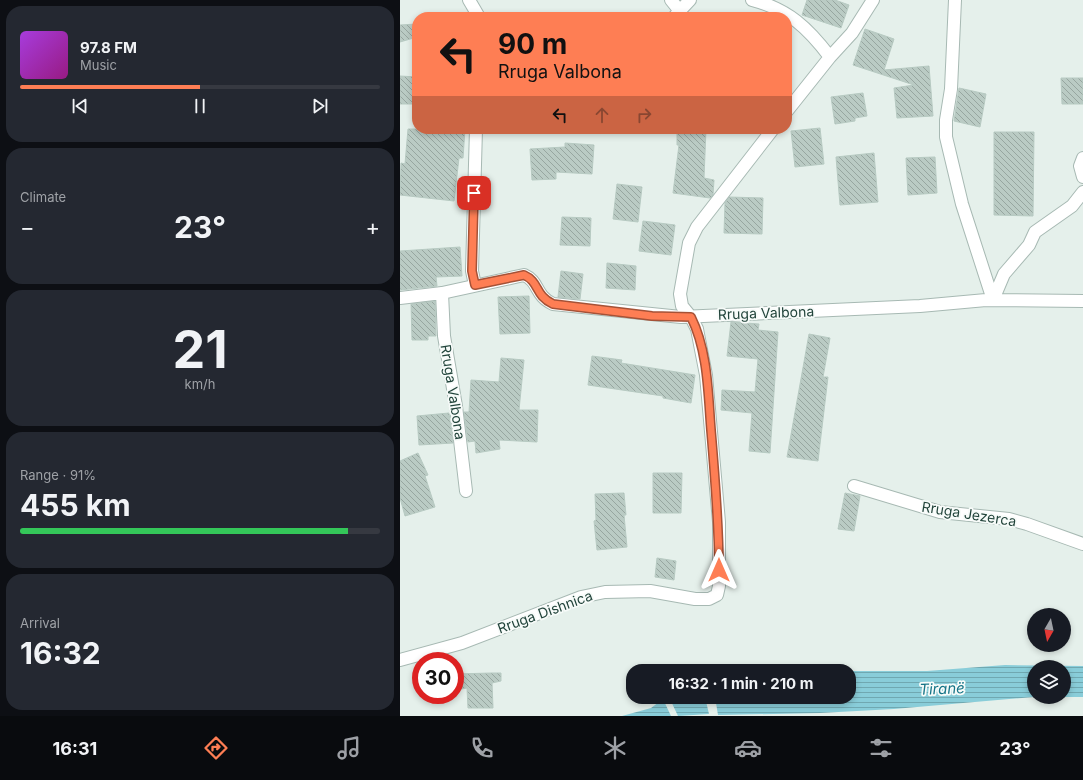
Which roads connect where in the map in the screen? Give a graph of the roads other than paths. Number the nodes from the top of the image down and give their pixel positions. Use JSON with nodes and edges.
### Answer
{"nodes":[{"id":1,"x":469,"y":0,"type":"edge"},
{"id":2,"x":671,"y":0,"type":"edge"},
{"id":3,"x":690,"y":0,"type":"edge"},
{"id":4,"x":752,"y":0,"type":"edge"},
{"id":5,"x":873,"y":0,"type":"edge"},
{"id":6,"x":954,"y":0,"type":"edge"},
{"id":7,"x":476,"y":12,"type":"edge"},
{"id":8,"x":676,"y":12,"type":"edge"},
{"id":9,"x":677,"y":12,"type":"edge"},
{"id":10,"x":780,"y":12,"type":"edge"},
{"id":11,"x":792,"y":18,"type":"edge"},
{"id":12,"x":830,"y":57,"type":"junction"},
{"id":13,"x":792,"y":106,"type":"edge"},
{"id":14,"x":476,"y":134,"type":"edge"},
{"id":15,"x":769,"y":134,"type":"edge"},
{"id":16,"x":1083,"y":158,"type":"edge"},
{"id":17,"x":1083,"y":177,"type":"edge"},
{"id":18,"x":1083,"y":192,"type":"edge"},
{"id":19,"x":475,"y":285,"type":"junction"},
{"id":20,"x":442,"y":293,"type":"junction"},
{"id":21,"x":400,"y":298,"type":"edge"},
{"id":22,"x":993,"y":300,"type":"junction"},
{"id":23,"x":1083,"y":301,"type":"edge"},
{"id":24,"x":691,"y":317,"type":"junction"},
{"id":25,"x":854,"y":486,"type":"dead end"},
{"id":26,"x":466,"y":491,"type":"dead end"},
{"id":27,"x":1083,"y":544,"type":"edge"},
{"id":28,"x":400,"y":660,"type":"edge"}],
"edges":[{"from":1,"to":7,"type":"street"},
{"from":2,"to":8,"type":"street"},
{"from":3,"to":9,"type":"street"},
{"from":4,"to":10,"type":"street"},
{"from":5,"to":12,"type":"street"},
{"from":6,"to":22,"type":"street"},
{"from":11,"to":12,"type":"street"},
{"from":12,"to":13,"type":"street"},
{"from":14,"to":19,"type":"street"},
{"from":15,"to":24,"type":"street"},
{"from":16,"to":17,"type":"street"},
{"from":18,"to":22,"type":"street"},
{"from":19,"to":20,"type":"street","name":"Rruga Valbona"},
{"from":19,"to":24,"type":"street","name":"Rruga Valbona"},
{"from":20,"to":21,"type":"street","name":"Rruga Valbona"},
{"from":20,"to":26,"type":"street","name":"Rruga Valbona"},
{"from":22,"to":23,"type":"street","name":"Rruga Valbona"},
{"from":22,"to":24,"type":"street","name":"Rruga Valbona"},
{"from":24,"to":28,"type":"street","name":"Rruga Dishnica"},
{"from":25,"to":27,"type":"street","name":"Rruga Jezerca"}]}
